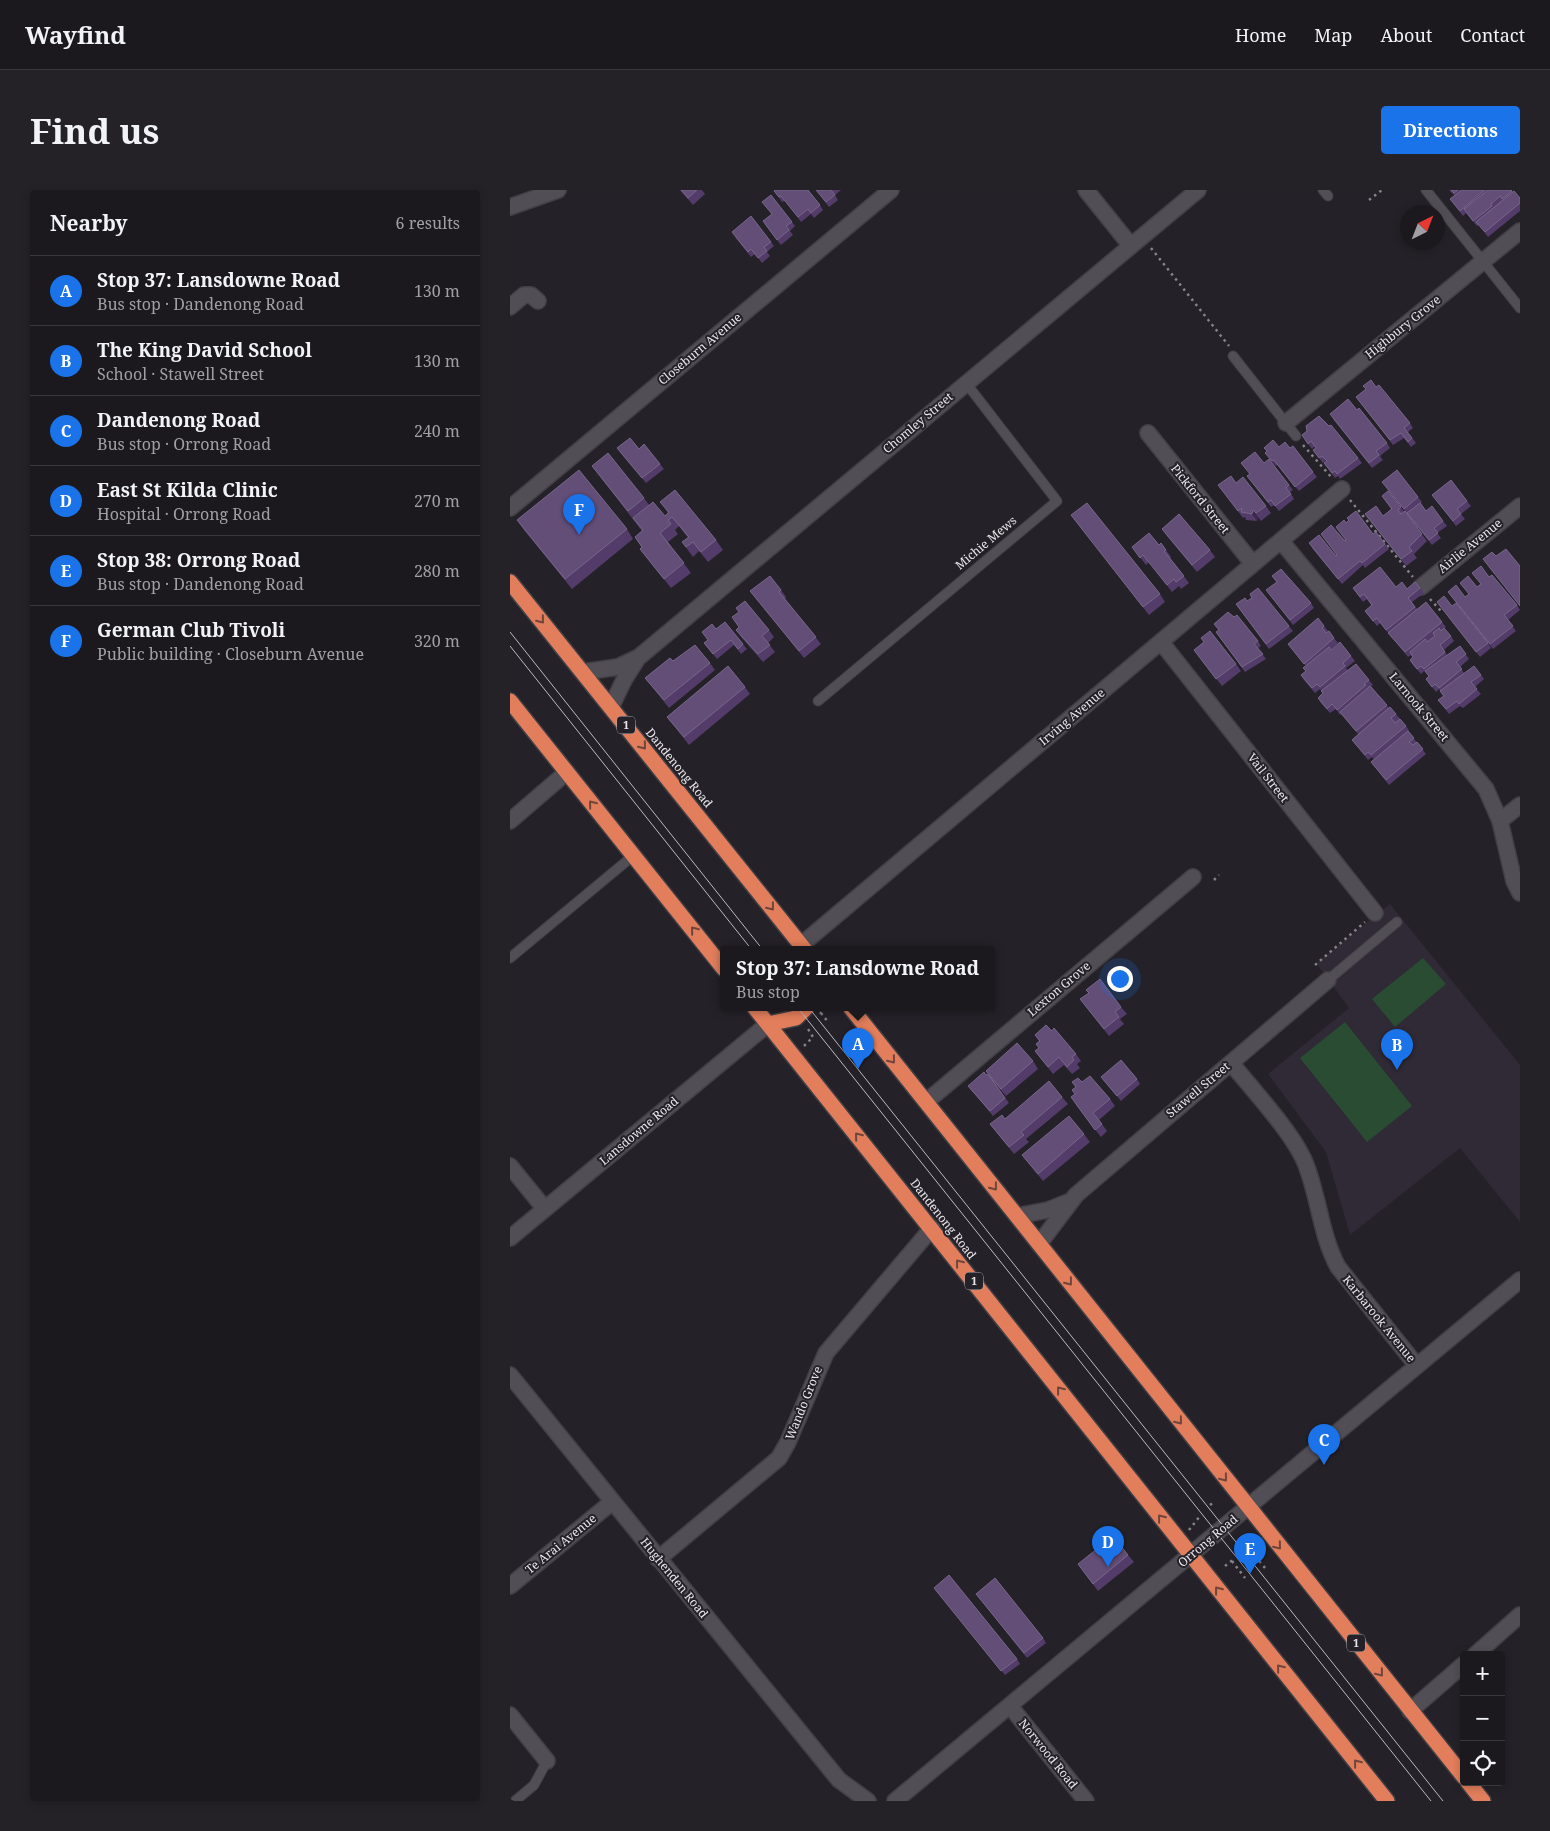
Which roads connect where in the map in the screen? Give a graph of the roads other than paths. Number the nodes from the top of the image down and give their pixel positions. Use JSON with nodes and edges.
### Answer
{"nodes":[{"id":1,"x":558,"y":190,"type":"edge"},
{"id":2,"x":891,"y":190,"type":"edge"},
{"id":3,"x":1086,"y":190,"type":"edge"},
{"id":4,"x":1198,"y":190,"type":"edge"},
{"id":5,"x":1426,"y":190,"type":"edge"},
{"id":6,"x":510,"y":207,"type":"edge"},
{"id":7,"x":1520,"y":231,"type":"edge"},
{"id":8,"x":1131,"y":246,"type":"junction"},
{"id":9,"x":1483,"y":262,"type":"junction"},
{"id":10,"x":538,"y":301,"type":"dead end"},
{"id":11,"x":510,"y":307,"type":"edge"},
{"id":12,"x":1520,"y":308,"type":"edge"},
{"id":13,"x":1233,"y":356,"type":"road end"},
{"id":14,"x":966,"y":383,"type":"junction"},
{"id":15,"x":1286,"y":423,"type":"junction"},
{"id":16,"x":1148,"y":433,"type":"dead end"},
{"id":17,"x":1296,"y":436,"type":"road end"},
{"id":18,"x":1342,"y":489,"type":"road end"},
{"id":19,"x":1520,"y":506,"type":"edge"},
{"id":20,"x":510,"y":508,"type":"edge"},
{"id":21,"x":1281,"y":541,"type":"junction"},
{"id":22,"x":1253,"y":564,"type":"junction"},
{"id":23,"x":510,"y":582,"type":"edge"},
{"id":24,"x":1421,"y":587,"type":"edge"},
{"id":25,"x":1161,"y":642,"type":"junction"},
{"id":26,"x":639,"y":656,"type":"junction"},
{"id":27,"x":583,"y":672,"type":"junction"},
{"id":28,"x":510,"y":701,"type":"edge"},
{"id":29,"x":818,"y":701,"type":"dead end"},
{"id":30,"x":612,"y":707,"type":"junction"},
{"id":31,"x":567,"y":772,"type":"junction"},
{"id":32,"x":1520,"y":805,"type":"edge"},
{"id":33,"x":510,"y":820,"type":"edge"},
{"id":34,"x":1500,"y":821,"type":"junction"},
{"id":35,"x":634,"y":855,"type":"junction"},
{"id":36,"x":1193,"y":877,"type":"dead end"},
{"id":37,"x":1520,"y":893,"type":"edge"},
{"id":38,"x":1375,"y":913,"type":"road end"},
{"id":39,"x":1397,"y":922,"type":"dead end"},
{"id":40,"x":801,"y":946,"type":"edge"},
{"id":41,"x":805,"y":946,"type":"edge"},
{"id":42,"x":510,"y":958,"type":"edge"},
{"id":43,"x":720,"y":964,"type":"edge"},
{"id":44,"x":1328,"y":980,"type":"joint"},
{"id":45,"x":758,"y":1011,"type":"edge"},
{"id":46,"x":853,"y":1011,"type":"edge"},
{"id":47,"x":815,"y":1012,"type":"edge"},
{"id":48,"x":768,"y":1024,"type":"junction"},
{"id":49,"x":1231,"y":1063,"type":"junction"},
{"id":50,"x":926,"y":1102,"type":"junction"},
{"id":51,"x":510,"y":1166,"type":"edge"},
{"id":52,"x":1069,"y":1202,"type":"junction"},
{"id":53,"x":545,"y":1209,"type":"junction"},
{"id":54,"x":1017,"y":1216,"type":"junction"},
{"id":55,"x":932,"y":1228,"type":"junction"},
{"id":56,"x":510,"y":1238,"type":"edge"},
{"id":57,"x":1039,"y":1244,"type":"junction"},
{"id":58,"x":1520,"y":1280,"type":"edge"},
{"id":59,"x":1417,"y":1366,"type":"junction"},
{"id":60,"x":510,"y":1375,"type":"edge"},
{"id":61,"x":612,"y":1502,"type":"junction"},
{"id":62,"x":1248,"y":1508,"type":"junction"},
{"id":63,"x":1191,"y":1556,"type":"junction"},
{"id":64,"x":658,"y":1559,"type":"junction"},
{"id":65,"x":510,"y":1586,"type":"edge"},
{"id":66,"x":1520,"y":1615,"type":"edge"},
{"id":67,"x":1480,"y":1651,"type":"edge"},
{"id":68,"x":1460,"y":1667,"type":"edge"},
{"id":69,"x":1010,"y":1706,"type":"junction"},
{"id":70,"x":1410,"y":1710,"type":"junction"},
{"id":71,"x":510,"y":1715,"type":"edge"},
{"id":72,"x":547,"y":1761,"type":"joint"},
{"id":73,"x":1460,"y":1773,"type":"edge"},
{"id":74,"x":839,"y":1780,"type":"junction"},
{"id":75,"x":1471,"y":1786,"type":"edge"},
{"id":76,"x":898,"y":1800,"type":"edge"},
{"id":77,"x":515,"y":1801,"type":"edge"},
{"id":78,"x":849,"y":1801,"type":"edge"},
{"id":79,"x":868,"y":1801,"type":"edge"},
{"id":80,"x":1086,"y":1801,"type":"edge"},
{"id":81,"x":1387,"y":1801,"type":"edge"},
{"id":82,"x":1483,"y":1801,"type":"edge"}],
"edges":[{"from":1,"to":6,"type":"street"},
{"from":2,"to":20,"type":"street","name":"Closeburn Avenue"},
{"from":3,"to":8,"type":"street"},
{"from":4,"to":8,"type":"street","name":"Chomley Street"},
{"from":5,"to":9,"type":"lane"},
{"from":7,"to":9,"type":"street","name":"Highbury Grove"},
{"from":8,"to":14,"type":"street","name":"Chomley Street"},
{"from":9,"to":12,"type":"lane"},
{"from":9,"to":15,"type":"street","name":"Highbury Grove"},
{"from":10,"to":11,"type":"street"},
{"from":13,"to":15,"type":"lane"},
{"from":14,"to":26,"type":"street","name":"Chomley Street"},
{"from":14,"to":29,"type":"lane","name":"Michie Mews"},
{"from":15,"to":17,"type":"lane"},
{"from":16,"to":22,"type":"street","name":"Pickford Street"},
{"from":18,"to":21,"type":"street","name":"Irving Avenue"},
{"from":19,"to":24,"type":"street","name":"Airlie Avenue"},
{"from":21,"to":22,"type":"street","name":"Irving Avenue"},
{"from":21,"to":34,"type":"street","name":"Larnook Street"},
{"from":22,"to":25,"type":"street","name":"Irving Avenue"},
{"from":23,"to":27,"type":"highway","name":"Dandenong Road","number":"1","one_way":true},
{"from":25,"to":38,"type":"street","name":"Vail Street"},
{"from":25,"to":41,"type":"street","name":"Irving Avenue"},
{"from":26,"to":27,"type":"street","name":"Chomley Street"},
{"from":26,"to":30,"type":"street","name":"Chomley Street"},
{"from":27,"to":30,"type":"highway","name":"Dandenong Road","number":"1"},
{"from":28,"to":31,"type":"highway"},
{"from":30,"to":40,"type":"highway","name":"Dandenong Road","number":"1","one_way":true},
{"from":31,"to":33,"type":"street"},
{"from":35,"to":31,"type":"highway","one_way":true},
{"from":32,"to":34,"type":"street"},
{"from":34,"to":37,"type":"street","name":"Larnook Street"},
{"from":35,"to":42,"type":"lane"},
{"from":43,"to":35,"type":"highway","one_way":true},
{"from":36,"to":50,"type":"street","name":"Lexton Grove"},
{"from":39,"to":44,"type":"lane"},
{"from":44,"to":49,"type":"street","name":"Stawell Street"},
{"from":45,"to":48,"type":"highway","name":"Dandenong Road","number":"1"},
{"from":46,"to":50,"type":"highway","number":"1","one_way":true},
{"from":47,"to":48,"type":"highway"},
{"from":48,"to":53,"type":"street","name":"Lansdowne Road"},
{"from":55,"to":48,"type":"highway","name":"Dandenong Road","number":"1","one_way":true},
{"from":49,"to":52,"type":"street","name":"Stawell Street"},
{"from":49,"to":59,"type":"street","name":"Karbarook Avenue"},
{"from":50,"to":54,"type":"highway","number":"1","one_way":true},
{"from":51,"to":53,"type":"street"},
{"from":52,"to":54,"type":"street","name":"Stawell Street"},
{"from":52,"to":57,"type":"street","name":"Stawell Street"},
{"from":53,"to":56,"type":"street","name":"Lansdowne Road"},
{"from":54,"to":57,"type":"highway","number":"1"},
{"from":63,"to":55,"type":"highway","name":"Dandenong Road","number":"1","one_way":true},
{"from":55,"to":64,"type":"street","name":"Wando Grove"},
{"from":57,"to":62,"type":"highway","number":"1","one_way":true},
{"from":58,"to":59,"type":"street","name":"Orrong Road"},
{"from":59,"to":62,"type":"street","name":"Orrong Road"},
{"from":60,"to":61,"type":"street","name":"Hughenden Road"},
{"from":61,"to":64,"type":"street","name":"Hughenden Road"},
{"from":61,"to":65,"type":"street","name":"Te Arai Avenue"},
{"from":62,"to":63,"type":"street","name":"Orrong Road"},
{"from":62,"to":70,"type":"highway","number":"1","one_way":true},
{"from":63,"to":69,"type":"street","name":"Orrong Road"},
{"from":81,"to":63,"type":"highway","name":"Dandenong Road","number":"1","one_way":true},
{"from":64,"to":74,"type":"street","name":"Hughenden Road"},
{"from":66,"to":67,"type":"street"},
{"from":68,"to":70,"type":"street"},
{"from":69,"to":76,"type":"street","name":"Orrong Road"},
{"from":69,"to":80,"type":"street","name":"Norwood Road"},
{"from":70,"to":73,"type":"highway","number":"1"},
{"from":71,"to":72,"type":"street"},
{"from":72,"to":77,"type":"lane"},
{"from":74,"to":78,"type":"street","name":"Hughenden Road"},
{"from":74,"to":79,"type":"street","name":"Hughenden Road"},
{"from":75,"to":82,"type":"highway"}]}
